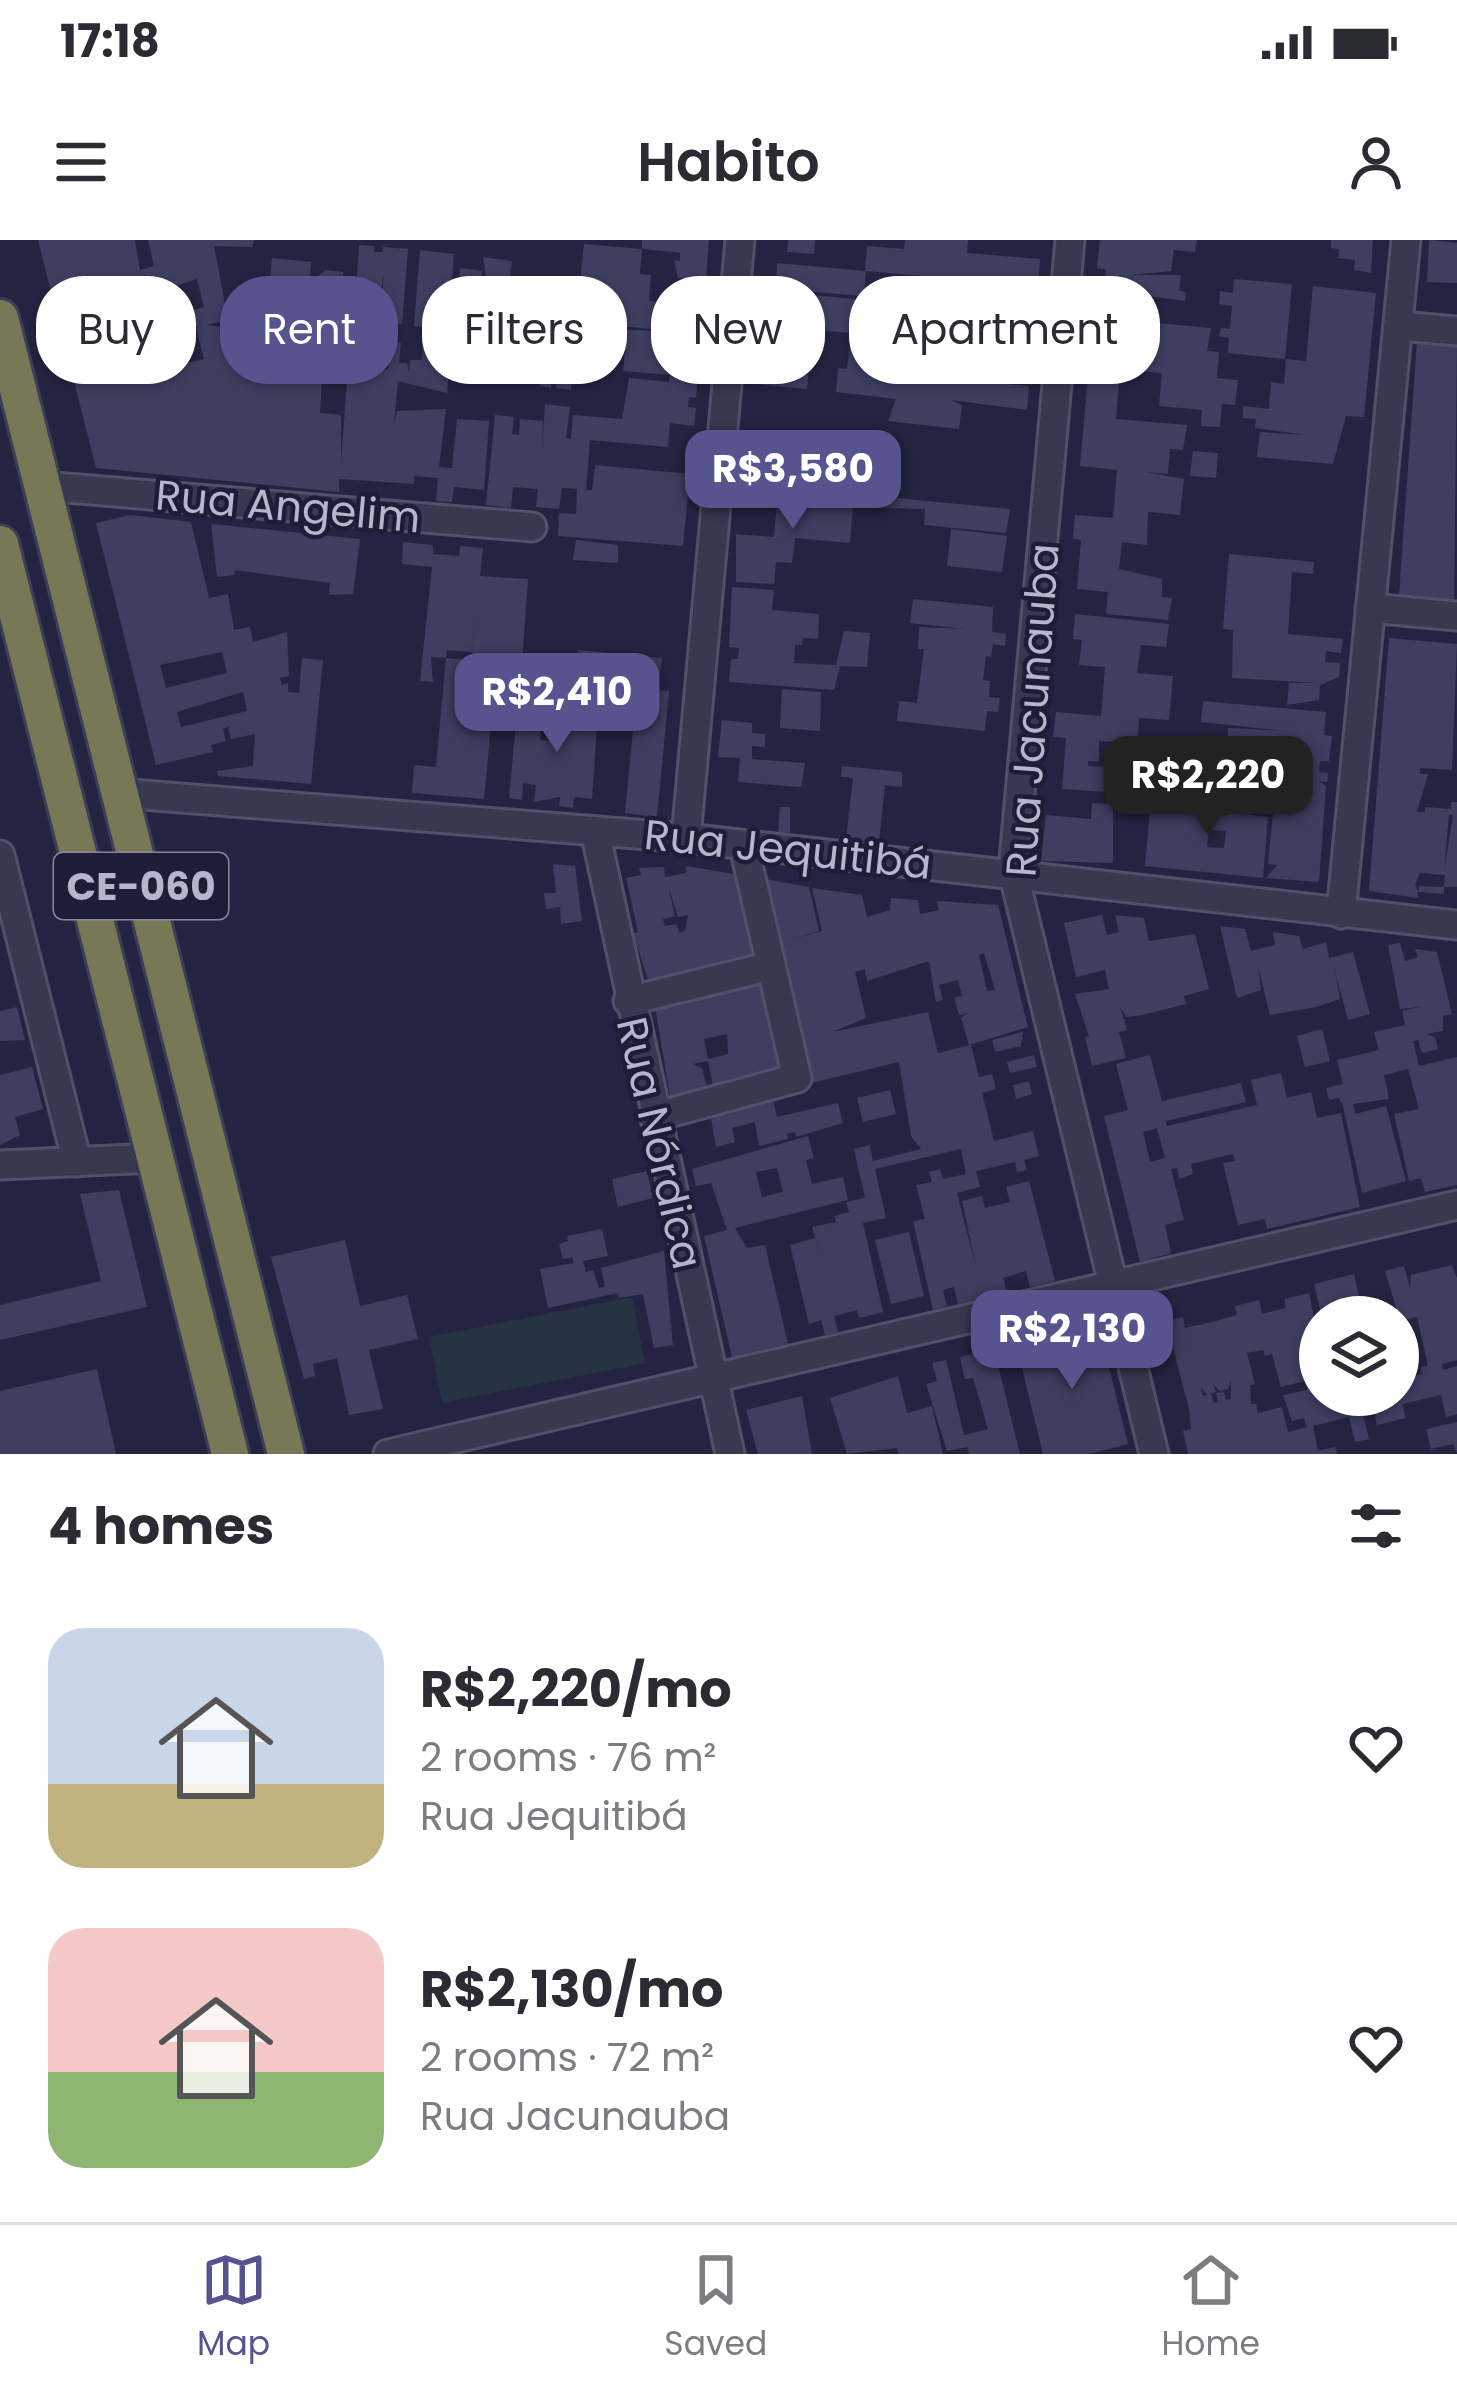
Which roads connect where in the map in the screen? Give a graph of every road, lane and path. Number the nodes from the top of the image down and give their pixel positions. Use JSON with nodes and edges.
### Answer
{"nodes":[{"id":1,"x":740,"y":240,"type":"edge"},
{"id":2,"x":1070,"y":240,"type":"edge"},
{"id":3,"x":1406,"y":240,"type":"edge"},
{"id":4,"x":0,"y":318,"type":"edge"},
{"id":5,"x":1400,"y":326,"type":"junction"},
{"id":6,"x":1457,"y":331,"type":"edge"},
{"id":7,"x":44,"y":486,"type":"junction"},
{"id":8,"x":532,"y":527,"type":"dead end"},
{"id":9,"x":0,"y":544,"type":"edge"},
{"id":10,"x":1370,"y":608,"type":"junction"},
{"id":11,"x":1457,"y":616,"type":"edge"},
{"id":12,"x":118,"y":793,"type":"junction"},
{"id":13,"x":595,"y":831,"type":"junction"},
{"id":14,"x":686,"y":838,"type":"junction"},
{"id":15,"x":744,"y":847,"type":"junction"},
{"id":16,"x":0,"y":855,"type":"edge"},
{"id":17,"x":1013,"y":871,"type":"junction"},
{"id":18,"x":1341,"y":914,"type":"junction"},
{"id":19,"x":1457,"y":925,"type":"edge"},
{"id":20,"x":771,"y":966,"type":"junction"},
{"id":21,"x":628,"y":1001,"type":"junction"},
{"id":22,"x":654,"y":1117,"type":"junction"},
{"id":23,"x":155,"y":1158,"type":"junction"},
{"id":24,"x":77,"y":1162,"type":"junction"},
{"id":25,"x":0,"y":1165,"type":"edge"},
{"id":26,"x":1457,"y":1205,"type":"edge"},
{"id":27,"x":1110,"y":1287,"type":"junction"},
{"id":28,"x":712,"y":1381,"type":"junction"},
{"id":29,"x":230,"y":1454,"type":"edge"},
{"id":30,"x":286,"y":1454,"type":"edge"},
{"id":31,"x":388,"y":1454,"type":"edge"},
{"id":32,"x":730,"y":1454,"type":"edge"},
{"id":33,"x":1154,"y":1454,"type":"edge"}],
"edges":[{"from":1,"to":14,"type":"street"},
{"from":2,"to":17,"type":"street","name":"Rua Jacunauba"},
{"from":3,"to":5,"type":"street"},
{"from":4,"to":7,"type":"highway","number":"CE-060"},
{"from":5,"to":6,"type":"street"},
{"from":5,"to":10,"type":"street"},
{"from":7,"to":8,"type":"street","name":"Rua Angelim"},
{"from":7,"to":12,"type":"highway","number":"CE-060"},
{"from":9,"to":23,"type":"highway","number":"CE-060"},
{"from":10,"to":11,"type":"street"},
{"from":10,"to":18,"type":"street"},
{"from":12,"to":13,"type":"street","name":"Rua Jequitibá"},
{"from":12,"to":30,"type":"highway","number":"CE-060"},
{"from":13,"to":14,"type":"street","name":"Rua Jequitibá"},
{"from":13,"to":21,"type":"street","name":"Rua Nórdica"},
{"from":14,"to":15,"type":"street","name":"Rua Jequitibá"},
{"from":15,"to":17,"type":"street","name":"Rua Jequitibá"},
{"from":15,"to":20,"type":"street"},
{"from":16,"to":24,"type":"street"},
{"from":17,"to":18,"type":"street","name":"Rua Jequitibá"},
{"from":17,"to":27,"type":"street","name":"Rua Jacunauba"},
{"from":18,"to":19,"type":"street","name":"Rua Jequitibá"},
{"from":20,"to":21,"type":"street"},
{"from":20,"to":22,"type":"street"},
{"from":21,"to":22,"type":"street","name":"Rua Nórdica"},
{"from":22,"to":28,"type":"street","name":"Rua Nórdica"},
{"from":23,"to":24,"type":"street"},
{"from":23,"to":29,"type":"highway","number":"CE-060"},
{"from":24,"to":25,"type":"street"},
{"from":26,"to":27,"type":"street"},
{"from":27,"to":28,"type":"street"},
{"from":27,"to":33,"type":"street","name":"Rua Jacunauba"},
{"from":28,"to":31,"type":"street"},
{"from":28,"to":32,"type":"street","name":"Rua Nórdica"}]}
